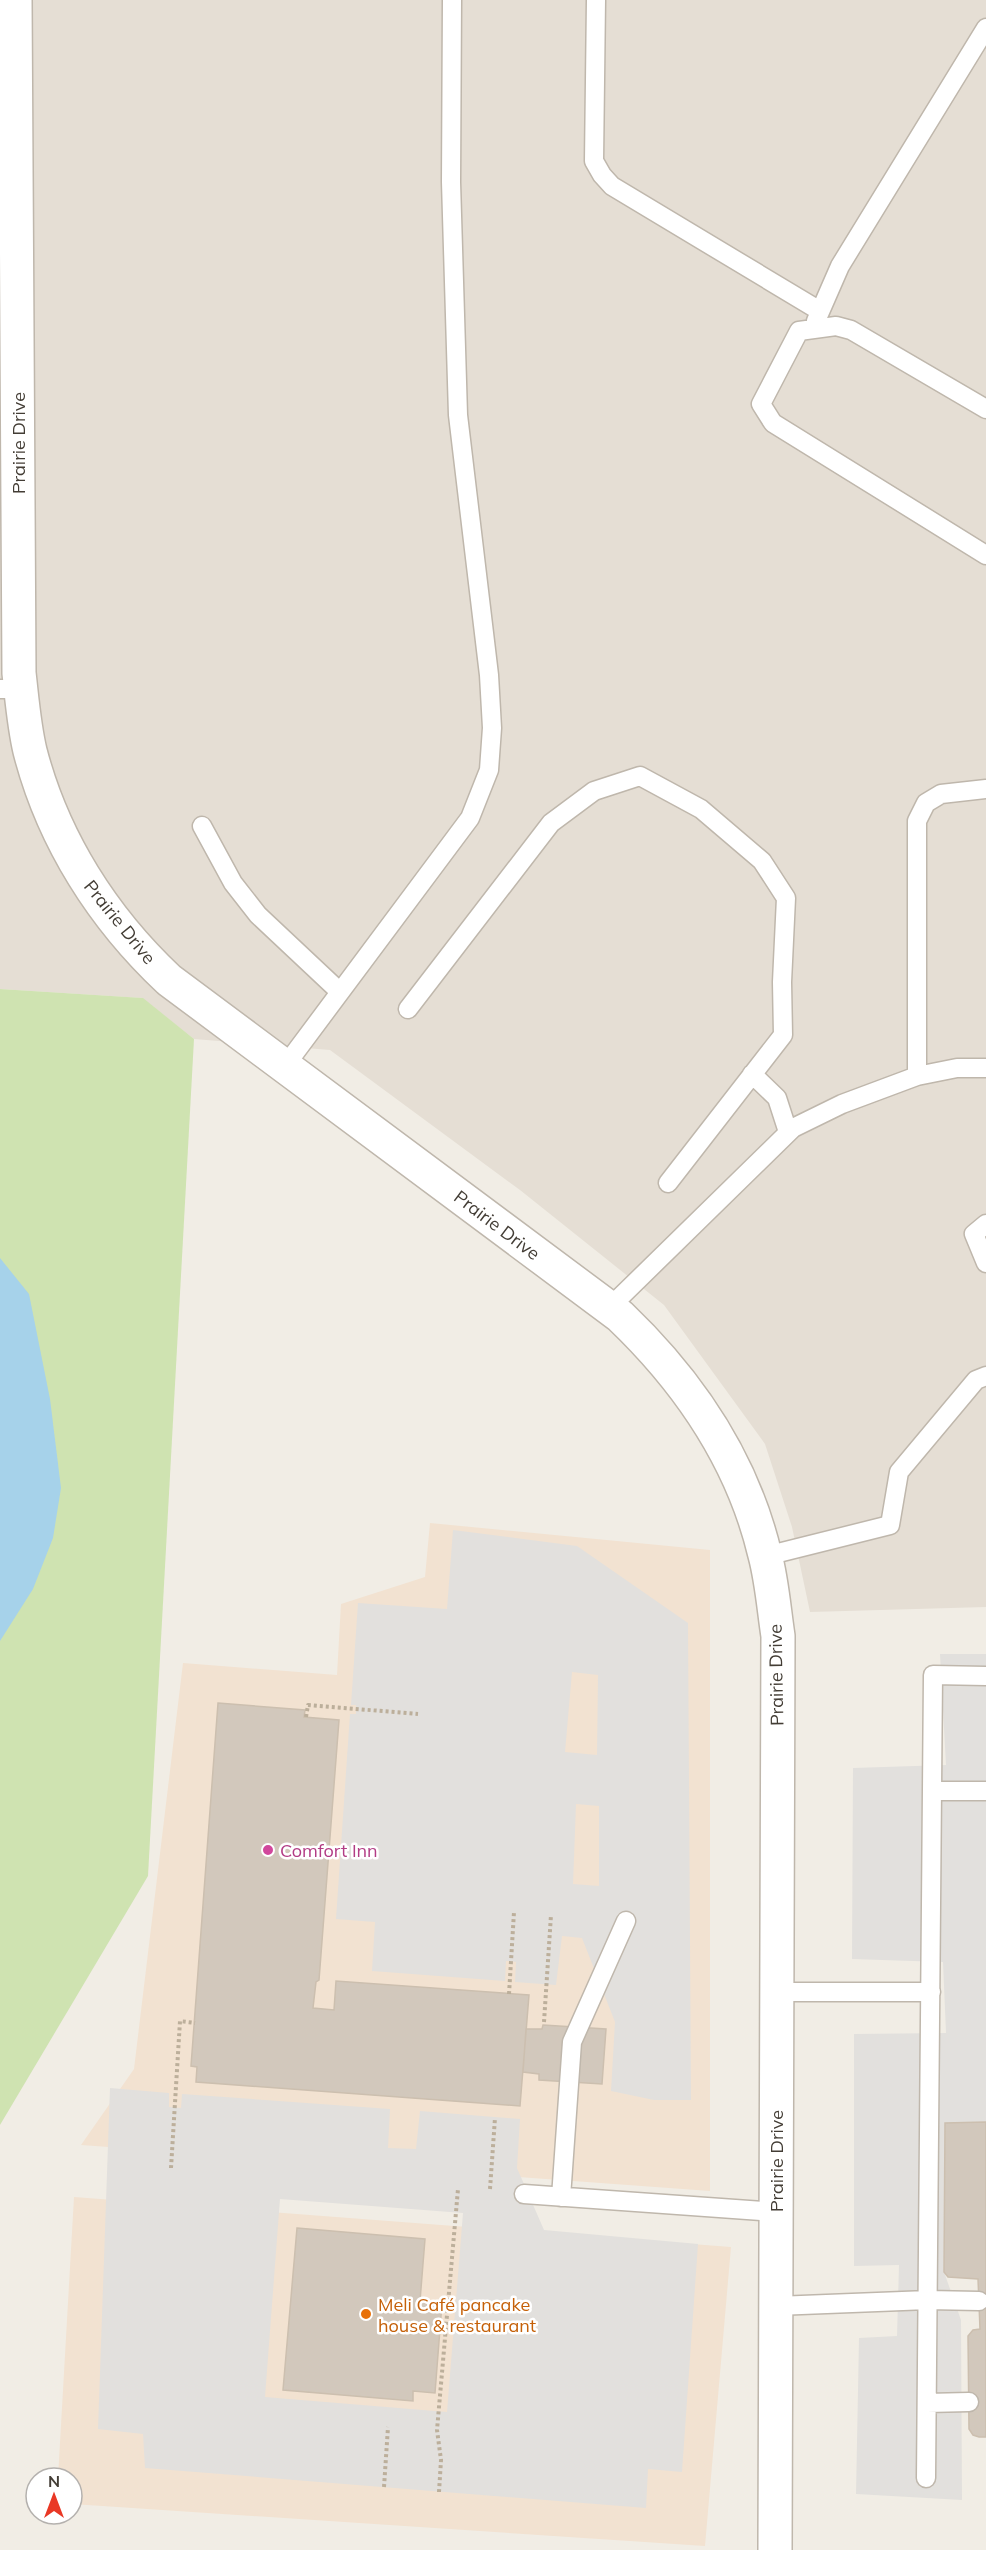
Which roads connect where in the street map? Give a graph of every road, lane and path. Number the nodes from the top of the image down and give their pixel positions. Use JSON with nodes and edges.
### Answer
{"nodes":[{"id":1,"x":15,"y":0,"type":"edge"},
{"id":2,"x":452,"y":0,"type":"edge"},
{"id":3,"x":596,"y":0,"type":"edge"},
{"id":4,"x":986,"y":28,"type":"edge"},
{"id":5,"x":8,"y":231,"type":"edge"},
{"id":6,"x":816,"y":319,"type":"junction"},
{"id":7,"x":9,"y":365,"type":"edge"},
{"id":8,"x":986,"y":409,"type":"edge"},
{"id":9,"x":986,"y":555,"type":"edge"},
{"id":10,"x":10,"y":689,"type":"edge"},
{"id":11,"x":986,"y":789,"type":"edge"},
{"id":12,"x":202,"y":826,"type":"dead end"},
{"id":13,"x":340,"y":992,"type":"junction"},
{"id":14,"x":408,"y":1009,"type":"dead end"},
{"id":15,"x":285,"y":1066,"type":"junction"},
{"id":16,"x":986,"y":1068,"type":"edge"},
{"id":17,"x":752,"y":1074,"type":"junction"},
{"id":18,"x":917,"y":1076,"type":"junction"},
{"id":19,"x":788,"y":1132,"type":"junction"},
{"id":20,"x":668,"y":1183,"type":"dead end"},
{"id":21,"x":986,"y":1224,"type":"edge"},
{"id":22,"x":986,"y":1263,"type":"edge"},
{"id":23,"x":609,"y":1308,"type":"junction"},
{"id":24,"x":986,"y":1376,"type":"edge"},
{"id":25,"x":766,"y":1556,"type":"junction"},
{"id":26,"x":986,"y":1676,"type":"edge"},
{"id":27,"x":418,"y":1714,"type":"dead end"},
{"id":28,"x":306,"y":1717,"type":"dead end"},
{"id":29,"x":933,"y":1791,"type":"junction"},
{"id":30,"x":986,"y":1791,"type":"edge"},
{"id":31,"x":514,"y":1912,"type":"dead end"},
{"id":32,"x":551,"y":1915,"type":"dead end"},
{"id":33,"x":626,"y":1921,"type":"dead end"},
{"id":34,"x":547,"y":1984,"type":"dead end"},
{"id":35,"x":777,"y":1992,"type":"junction"},
{"id":36,"x":931,"y":1992,"type":"junction"},
{"id":37,"x":509,"y":1994,"type":"dead end"},
{"id":38,"x":195,"y":2023,"type":"dead end"},
{"id":39,"x":495,"y":2118,"type":"dead end"},
{"id":40,"x":171,"y":2168,"type":"dead end"},
{"id":41,"x":458,"y":2189,"type":"dead end"},
{"id":42,"x":490,"y":2192,"type":"dead end"},
{"id":43,"x":524,"y":2194,"type":"dead end"},
{"id":44,"x":561,"y":2197,"type":"junction"},
{"id":45,"x":776,"y":2212,"type":"junction"},
{"id":46,"x":928,"y":2300,"type":"junction"},
{"id":47,"x":979,"y":2301,"type":"dead end"},
{"id":48,"x":776,"y":2306,"type":"junction"},
{"id":49,"x":440,"y":2326,"type":"dead end"},
{"id":50,"x":446,"y":2326,"type":"junction"},
{"id":51,"x":969,"y":2402,"type":"dead end"},
{"id":52,"x":927,"y":2403,"type":"junction"},
{"id":53,"x":388,"y":2427,"type":"dead end"},
{"id":54,"x":926,"y":2478,"type":"dead end"},
{"id":55,"x":384,"y":2487,"type":"dead end"},
{"id":56,"x":439,"y":2492,"type":"dead end"},
{"id":57,"x":775,"y":2550,"type":"edge"}],
"edges":[{"from":1,"to":5,"type":"street","name":"Prairie Drive"},
{"from":2,"to":13,"type":"lane"},
{"from":3,"to":6,"type":"lane"},
{"from":4,"to":6,"type":"lane"},
{"from":5,"to":7,"type":"street","name":"Prairie Drive"},
{"from":6,"to":8,"type":"lane"},
{"from":6,"to":9,"type":"lane"},
{"from":7,"to":10,"type":"street","name":"Prairie Drive"},
{"from":10,"to":15,"type":"street","name":"Prairie Drive"},
{"from":11,"to":18,"type":"lane"},
{"from":12,"to":13,"type":"lane"},
{"from":13,"to":15,"type":"lane"},
{"from":14,"to":17,"type":"lane"},
{"from":15,"to":23,"type":"street","name":"Prairie Drive"},
{"from":16,"to":18,"type":"lane"},
{"from":17,"to":19,"type":"lane"},
{"from":17,"to":20,"type":"lane"},
{"from":18,"to":19,"type":"lane"},
{"from":19,"to":23,"type":"lane"},
{"from":21,"to":22,"type":"lane"},
{"from":23,"to":25,"type":"street","name":"Prairie Drive"},
{"from":24,"to":25,"type":"lane"},
{"from":25,"to":35,"type":"street","name":"Prairie Drive"},
{"from":26,"to":29,"type":"lane"},
{"from":27,"to":28,"type":"path"},
{"from":29,"to":30,"type":"lane"},
{"from":29,"to":36,"type":"lane"},
{"from":31,"to":37,"type":"path"},
{"from":32,"to":34,"type":"path"},
{"from":33,"to":44,"type":"lane"},
{"from":35,"to":36,"type":"lane"},
{"from":35,"to":45,"type":"street","name":"Prairie Drive"},
{"from":36,"to":46,"type":"lane"},
{"from":38,"to":40,"type":"path"},
{"from":39,"to":42,"type":"path"},
{"from":41,"to":50,"type":"path"},
{"from":43,"to":44,"type":"lane"},
{"from":44,"to":45,"type":"lane"},
{"from":45,"to":48,"type":"street","name":"Prairie Drive"},
{"from":46,"to":47,"type":"lane"},
{"from":46,"to":48,"type":"lane"},
{"from":46,"to":52,"type":"lane"},
{"from":48,"to":57,"type":"street","name":"Prairie Drive"},
{"from":49,"to":50,"type":"path"},
{"from":50,"to":56,"type":"path"},
{"from":51,"to":52,"type":"lane"},
{"from":52,"to":54,"type":"lane"},
{"from":53,"to":55,"type":"path"}]}
